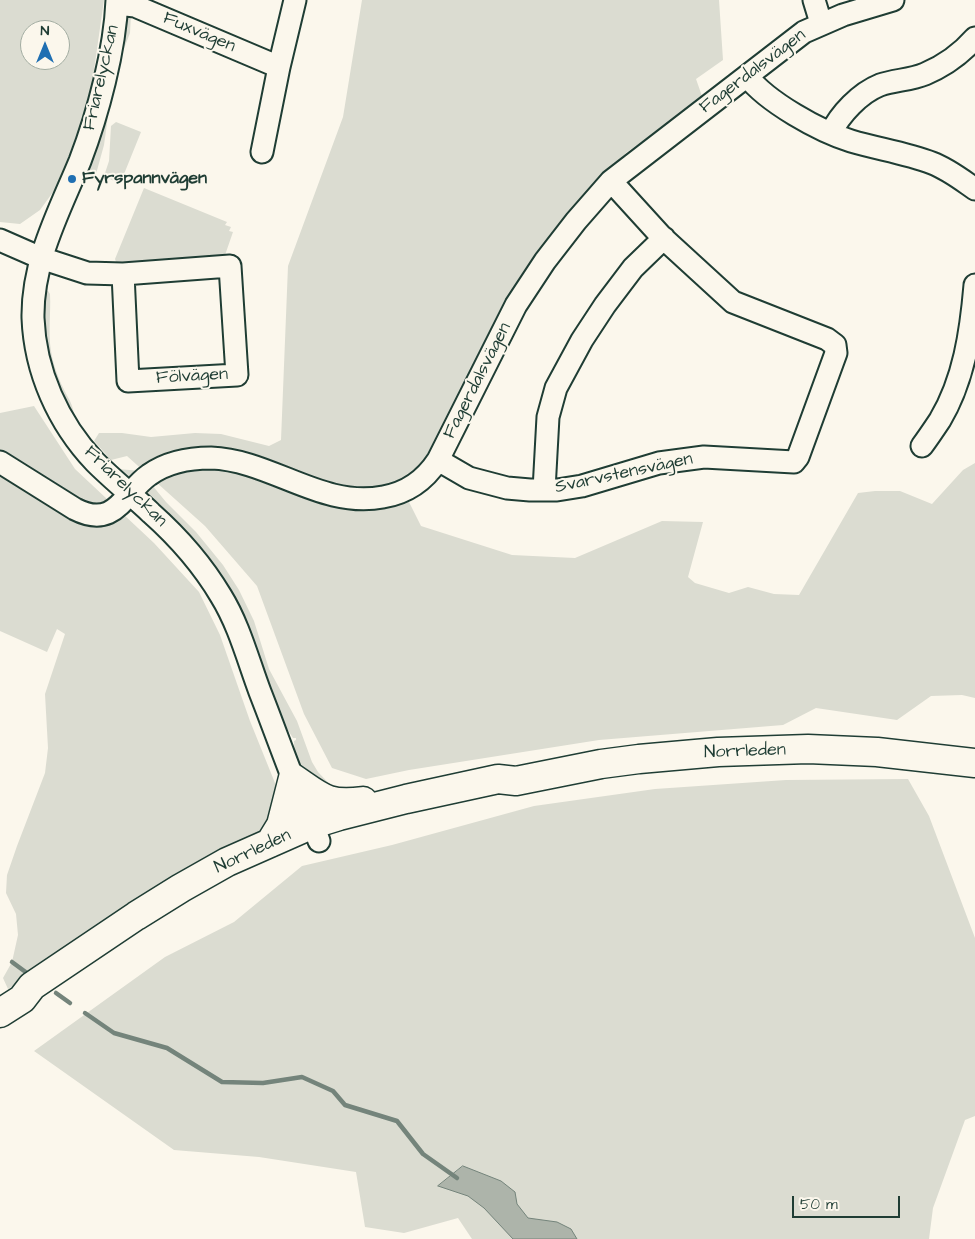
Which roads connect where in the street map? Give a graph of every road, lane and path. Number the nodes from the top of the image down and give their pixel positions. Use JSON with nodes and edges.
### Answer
{"nodes":[{"id":1,"x":295,"y":0,"type":"edge"},
{"id":2,"x":814,"y":0,"type":"edge"},
{"id":3,"x":893,"y":0,"type":"edge"},
{"id":4,"x":117,"y":2,"type":"edge"},
{"id":5,"x":821,"y":23,"type":"junction"},
{"id":6,"x":975,"y":38,"type":"edge"},
{"id":7,"x":279,"y":67,"type":"junction"},
{"id":8,"x":748,"y":76,"type":"junction"},
{"id":9,"x":831,"y":133,"type":"junction"},
{"id":10,"x":262,"y":152,"type":"dead end"},
{"id":11,"x":612,"y":181,"type":"junction"},
{"id":12,"x":975,"y":189,"type":"edge"},
{"id":13,"x":664,"y":238,"type":"junction"},
{"id":14,"x":0,"y":240,"type":"edge"},
{"id":15,"x":41,"y":258,"type":"junction"},
{"id":16,"x":123,"y":274,"type":"junction"},
{"id":17,"x":975,"y":285,"type":"edge"},
{"id":18,"x":922,"y":446,"type":"dead end"},
{"id":19,"x":438,"y":460,"type":"junction"},
{"id":20,"x":0,"y":462,"type":"edge"},
{"id":21,"x":544,"y":490,"type":"junction"},
{"id":22,"x":131,"y":495,"type":"junction"},
{"id":23,"x":975,"y":763,"type":"edge"},
{"id":24,"x":293,"y":778,"type":"junction"},
{"id":25,"x":516,"y":780,"type":"junction"},
{"id":26,"x":406,"y":799,"type":"junction"},
{"id":27,"x":316,"y":833,"type":"junction"},
{"id":28,"x":270,"y":843,"type":"junction"},
{"id":29,"x":11,"y":1006,"type":"edge"}],
"edges":[{"from":1,"to":7,"type":"street"},
{"from":2,"to":5,"type":"street"},
{"from":3,"to":5,"type":"street","name":"Fagerdalsvägen"},
{"from":4,"to":7,"type":"street","name":"Fuxvägen"},
{"from":4,"to":15,"type":"street","name":"Friarelyckan"},
{"from":5,"to":8,"type":"street","name":"Fagerdalsvägen"},
{"from":6,"to":9,"type":"street"},
{"from":7,"to":10,"type":"street"},
{"from":8,"to":9,"type":"street"},
{"from":8,"to":11,"type":"street","name":"Fagerdalsvägen"},
{"from":9,"to":12,"type":"street"},
{"from":11,"to":13,"type":"street","name":"Svarvstensvägen"},
{"from":11,"to":19,"type":"street","name":"Fagerdalsvägen"},
{"from":13,"to":21,"type":"street","name":"Svarvstensvägen"},
{"from":13,"to":21,"type":"street","name":"Svarvstensvägen"},
{"from":14,"to":15,"type":"street"},
{"from":15,"to":16,"type":"street","name":"Fölvägen"},
{"from":15,"to":22,"type":"street","name":"Friarelyckan"},
{"from":16,"to":16,"type":"street","name":"Fölvägen"},
{"from":17,"to":18,"type":"street"},
{"from":19,"to":21,"type":"street","name":"Svarvstensvägen"},
{"from":19,"to":22,"type":"street","name":"Fagerdalsvägen"},
{"from":20,"to":22,"type":"street","name":"Fagerdalsvägen"},
{"from":22,"to":24,"type":"street","name":"Friarelyckan"},
{"from":23,"to":25,"type":"highway","name":"Norrleden"},
{"from":24,"to":26,"type":"highway"},
{"from":24,"to":27,"type":"street","name":"Friarelyckan"},
{"from":24,"to":28,"type":"highway"},
{"from":25,"to":26,"type":"highway","name":"Norrleden"},
{"from":25,"to":27,"type":"highway","name":"Norrleden"},
{"from":26,"to":27,"type":"highway","name":"Norrleden"},
{"from":27,"to":28,"type":"highway","name":"Norrleden"},
{"from":27,"to":29,"type":"highway","name":"Norrleden"},
{"from":28,"to":29,"type":"highway","name":"Norrleden"}]}
